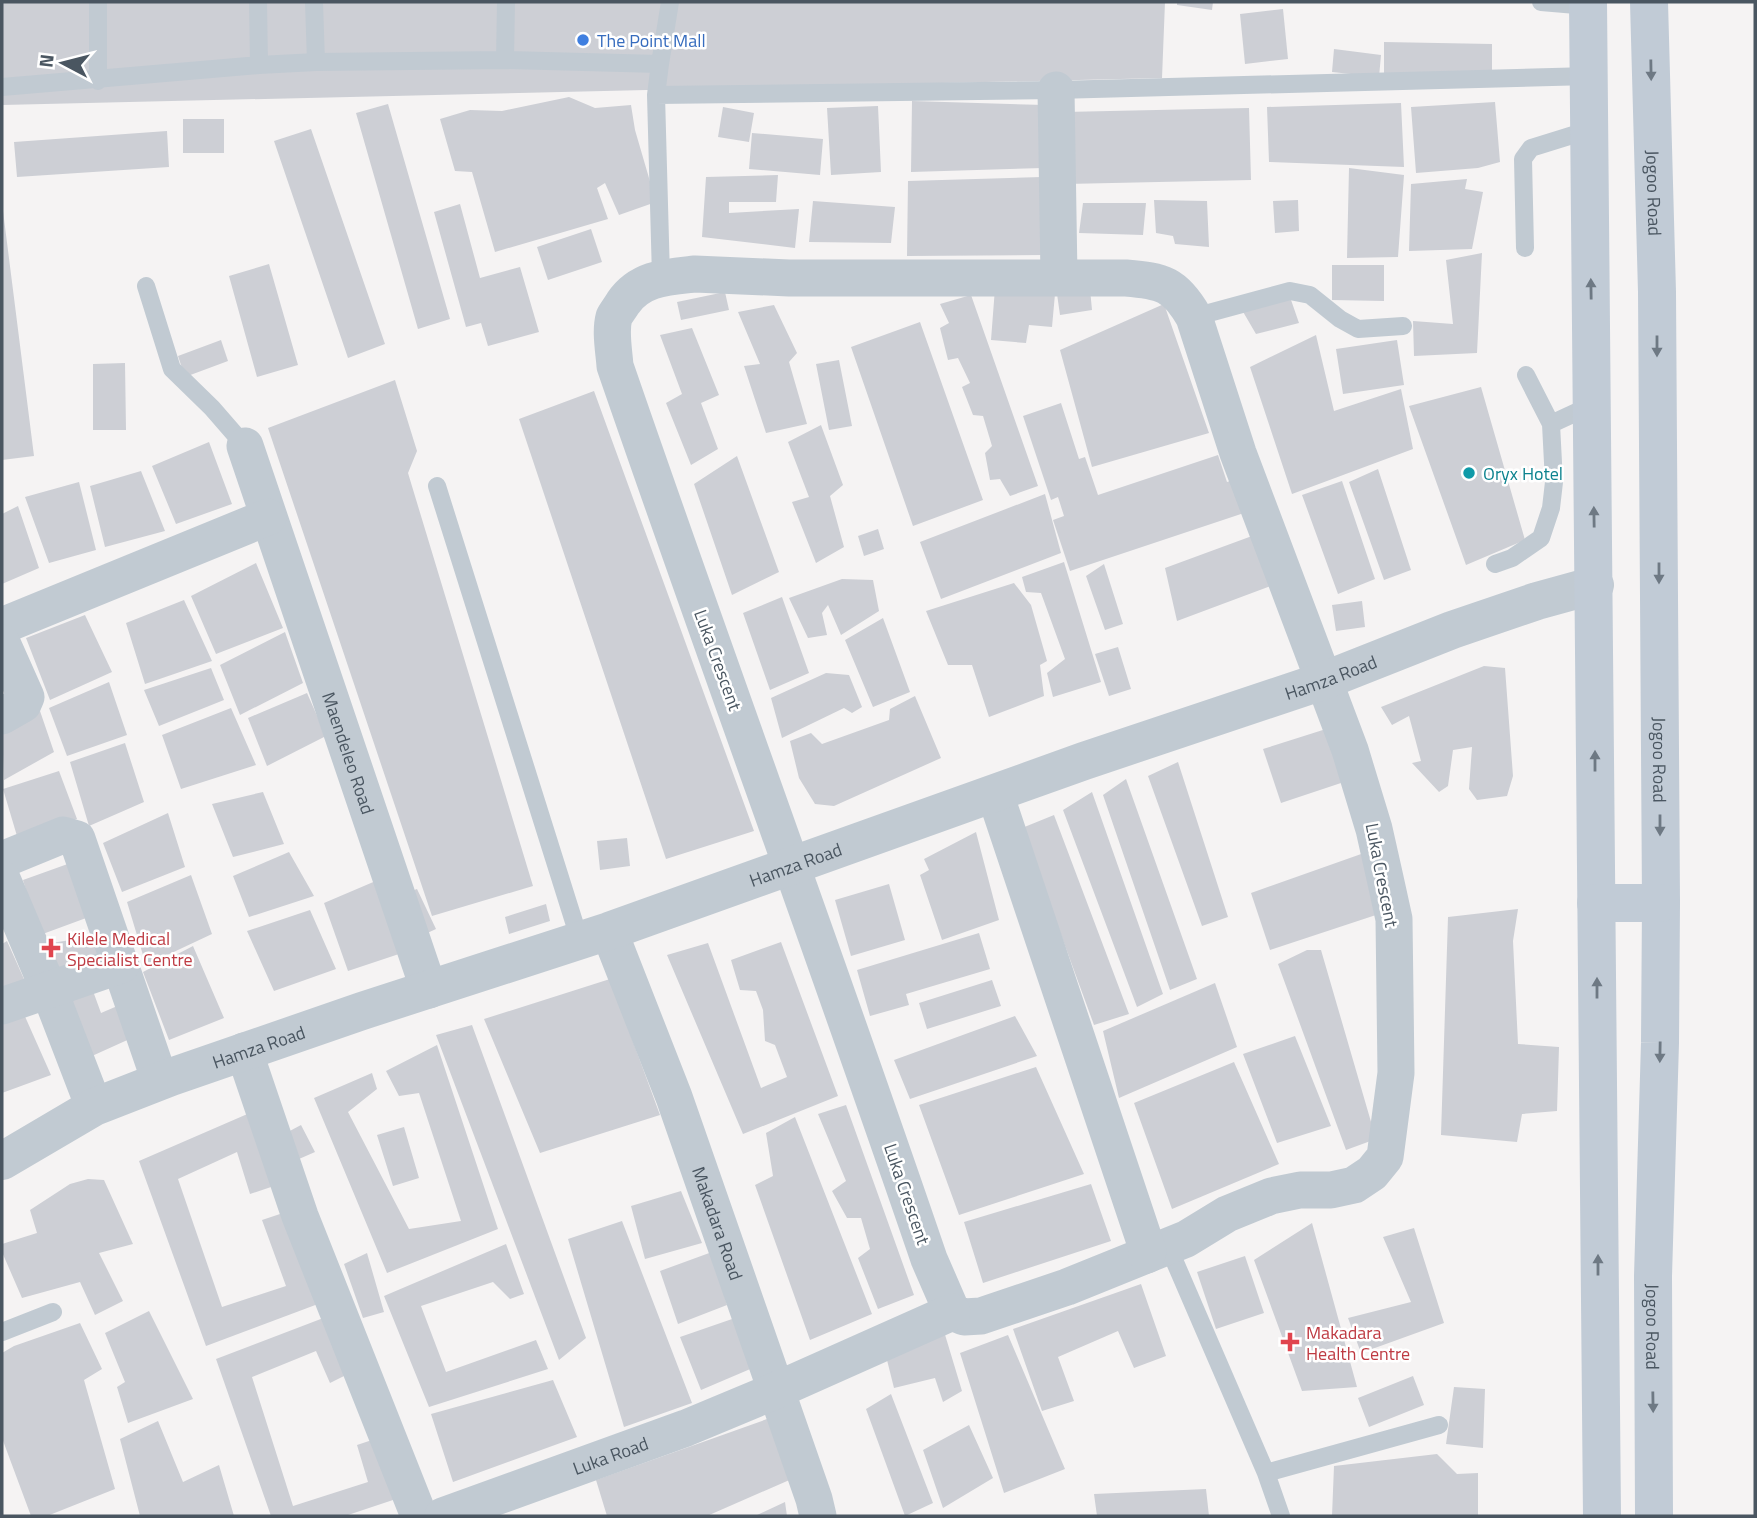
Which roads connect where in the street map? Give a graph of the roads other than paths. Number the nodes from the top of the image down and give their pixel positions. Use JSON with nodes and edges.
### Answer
{"nodes":[{"id":1,"x":99,"y":2,"type":"edge"},
{"id":2,"x":258,"y":2,"type":"edge"},
{"id":3,"x":314,"y":2,"type":"edge"},
{"id":4,"x":506,"y":2,"type":"edge"},
{"id":5,"x":670,"y":2,"type":"edge"},
{"id":6,"x":1541,"y":2,"type":"edge"},
{"id":7,"x":1649,"y":2,"type":"edge"},
{"id":8,"x":1588,"y":4,"type":"edge"},
{"id":9,"x":505,"y":60,"type":"junction"},
{"id":10,"x":316,"y":62,"type":"junction"},
{"id":11,"x":660,"y":64,"type":"junction"},
{"id":12,"x":259,"y":65,"type":"junction"},
{"id":13,"x":1590,"y":76,"type":"junction"},
{"id":14,"x":98,"y":81,"type":"junction"},
{"id":15,"x":2,"y":87,"type":"edge"},
{"id":16,"x":1056,"y":90,"type":"junction"},
{"id":17,"x":656,"y":95,"type":"junction"},
{"id":18,"x":1590,"y":130,"type":"junction"},
{"id":19,"x":1525,"y":248,"type":"dead end"},
{"id":20,"x":661,"y":277,"type":"junction"},
{"id":21,"x":1059,"y":277,"type":"junction"},
{"id":22,"x":146,"y":286,"type":"dead end"},
{"id":23,"x":1194,"y":317,"type":"junction"},
{"id":24,"x":1403,"y":326,"type":"dead end"},
{"id":25,"x":1526,"y":375,"type":"dead end"},
{"id":26,"x":1592,"y":405,"type":"junction"},
{"id":27,"x":1551,"y":424,"type":"junction"},
{"id":28,"x":245,"y":446,"type":"joint"},
{"id":29,"x":437,"y":486,"type":"dead end"},
{"id":30,"x":268,"y":517,"type":"junction"},
{"id":31,"x":1494,"y":564,"type":"dead end"},
{"id":32,"x":1595,"y":585,"type":"junction"},
{"id":33,"x":2,"y":626,"type":"edge"},
{"id":34,"x":2,"y":643,"type":"edge"},
{"id":35,"x":1323,"y":681,"type":"junction"},
{"id":36,"x":2,"y":716,"type":"edge"},
{"id":37,"x":995,"y":794,"type":"junction"},
{"id":38,"x":2,"y":860,"type":"edge"},
{"id":39,"x":793,"y":867,"type":"junction"},
{"id":40,"x":2,"y":879,"type":"edge"},
{"id":41,"x":1661,"y":903,"type":"junction"},
{"id":42,"x":1596,"y":904,"type":"junction"},
{"id":43,"x":594,"y":936,"type":"junction"},
{"id":44,"x":121,"y":965,"type":"junction"},
{"id":45,"x":49,"y":990,"type":"junction"},
{"id":46,"x":429,"y":990,"type":"junction"},
{"id":47,"x":2,"y":1006,"type":"edge"},
{"id":48,"x":244,"y":1051,"type":"junction"},
{"id":49,"x":160,"y":1081,"type":"junction"},
{"id":50,"x":94,"y":1107,"type":"junction"},
{"id":51,"x":2,"y":1161,"type":"edge"},
{"id":52,"x":1158,"y":1251,"type":"junction"},
{"id":53,"x":54,"y":1312,"type":"dead end"},
{"id":54,"x":952,"y":1312,"type":"junction"},
{"id":55,"x":2,"y":1332,"type":"edge"},
{"id":56,"x":777,"y":1390,"type":"junction"},
{"id":57,"x":1439,"y":1424,"type":"dead end"},
{"id":58,"x":1266,"y":1473,"type":"junction"},
{"id":59,"x":419,"y":1516,"type":"edge"},
{"id":60,"x":443,"y":1516,"type":"edge"},
{"id":61,"x":818,"y":1516,"type":"edge"},
{"id":62,"x":1281,"y":1516,"type":"edge"},
{"id":63,"x":1602,"y":1516,"type":"edge"},
{"id":64,"x":1654,"y":1516,"type":"edge"}],
"edges":[{"from":1,"to":14,"type":"lane"},
{"from":2,"to":12,"type":"lane"},
{"from":3,"to":10,"type":"lane"},
{"from":4,"to":9,"type":"lane"},
{"from":5,"to":11,"type":"lane"},
{"from":6,"to":8,"type":"lane"},
{"from":7,"to":41,"type":"main road","name":"Jogoo Road","one_way":true},
{"from":8,"to":13,"type":"main road"},
{"from":9,"to":10,"type":"lane"},
{"from":9,"to":11,"type":"lane"},
{"from":10,"to":12,"type":"lane"},
{"from":11,"to":17,"type":"lane"},
{"from":12,"to":14,"type":"lane"},
{"from":13,"to":16,"type":"lane"},
{"from":13,"to":18,"type":"main road"},
{"from":14,"to":15,"type":"lane"},
{"from":16,"to":17,"type":"lane"},
{"from":16,"to":21,"type":"street"},
{"from":17,"to":20,"type":"lane"},
{"from":18,"to":19,"type":"lane"},
{"from":26,"to":18,"type":"main road","one_way":true},
{"from":20,"to":21,"type":"street","name":"Luka Crescent"},
{"from":20,"to":39,"type":"street","name":"Luka Crescent"},
{"from":21,"to":23,"type":"street","name":"Luka Crescent"},
{"from":22,"to":28,"type":"lane"},
{"from":23,"to":24,"type":"lane"},
{"from":23,"to":35,"type":"street","name":"Luka Crescent"},
{"from":25,"to":27,"type":"lane"},
{"from":26,"to":27,"type":"lane"},
{"from":32,"to":26,"type":"main road","one_way":true},
{"from":27,"to":31,"type":"lane"},
{"from":28,"to":30,"type":"street","name":"Maendeleo Road"},
{"from":29,"to":43,"type":"lane"},
{"from":30,"to":33,"type":"street"},
{"from":30,"to":46,"type":"street","name":"Maendeleo Road"},
{"from":32,"to":35,"type":"street","name":"Hamza Road"},
{"from":42,"to":32,"type":"main road","one_way":true},
{"from":34,"to":36,"type":"street"},
{"from":35,"to":37,"type":"street","name":"Hamza Road"},
{"from":35,"to":52,"type":"street","name":"Luka Crescent"},
{"from":37,"to":39,"type":"street","name":"Hamza Road"},
{"from":37,"to":52,"type":"street"},
{"from":38,"to":44,"type":"street"},
{"from":39,"to":43,"type":"street","name":"Hamza Road"},
{"from":39,"to":54,"type":"street","name":"Luka Crescent"},
{"from":40,"to":45,"type":"street"},
{"from":41,"to":42,"type":"main road"},
{"from":41,"to":64,"type":"main road","name":"Jogoo Road","one_way":true},
{"from":63,"to":42,"type":"main road","one_way":true},
{"from":43,"to":46,"type":"street","name":"Hamza Road"},
{"from":43,"to":56,"type":"street","name":"Makadara Road"},
{"from":44,"to":45,"type":"street"},
{"from":44,"to":49,"type":"street"},
{"from":45,"to":47,"type":"street"},
{"from":45,"to":50,"type":"street"},
{"from":46,"to":48,"type":"street","name":"Hamza Road"},
{"from":48,"to":49,"type":"street","name":"Hamza Road"},
{"from":48,"to":59,"type":"street"},
{"from":49,"to":50,"type":"street","name":"Hamza Road"},
{"from":50,"to":51,"type":"street","name":"Hamza Road"},
{"from":52,"to":54,"type":"street","name":"Luka Crescent"},
{"from":52,"to":58,"type":"lane"},
{"from":53,"to":55,"type":"lane"},
{"from":54,"to":56,"type":"street","name":"Luka Road"},
{"from":56,"to":60,"type":"street","name":"Luka Road"},
{"from":56,"to":61,"type":"street","name":"Makadara Road"},
{"from":57,"to":58,"type":"lane"},
{"from":58,"to":62,"type":"lane"}]}
